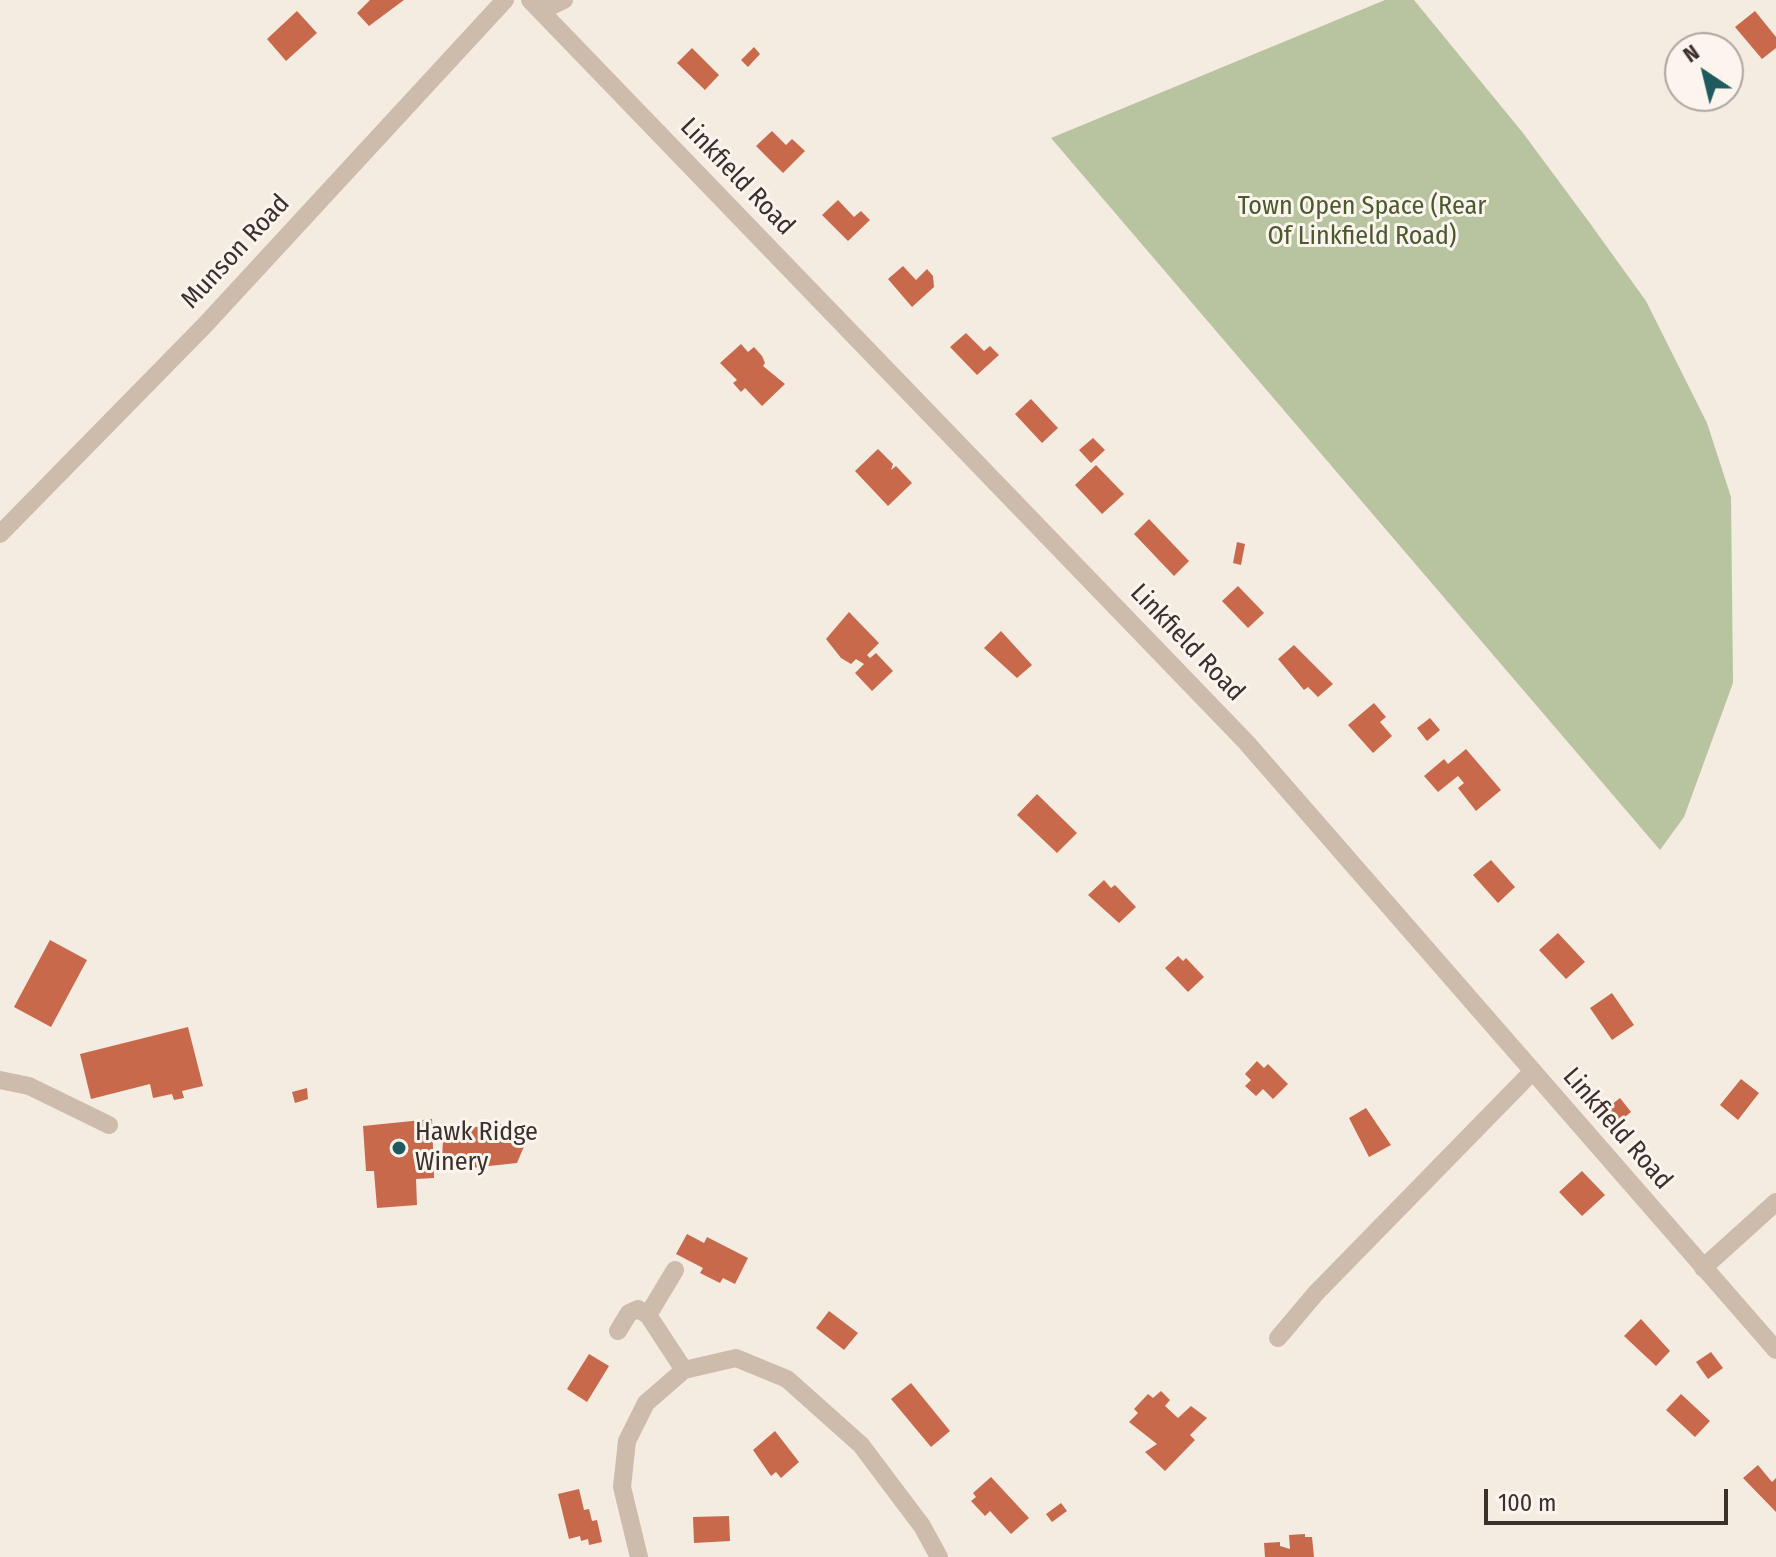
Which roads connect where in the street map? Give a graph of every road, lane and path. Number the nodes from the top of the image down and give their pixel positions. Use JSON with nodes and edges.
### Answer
{"nodes":[{"id":1,"x":505,"y":0,"type":"edge"},
{"id":2,"x":564,"y":0,"type":"edge"},
{"id":3,"x":536,"y":6,"type":"edge"},
{"id":4,"x":0,"y":534,"type":"edge"},
{"id":5,"x":1533,"y":1071,"type":"junction"},
{"id":6,"x":0,"y":1080,"type":"edge"},
{"id":7,"x":109,"y":1125,"type":"dead end"},
{"id":8,"x":1776,"y":1202,"type":"edge"},
{"id":9,"x":1703,"y":1268,"type":"junction"},
{"id":10,"x":675,"y":1270,"type":"dead end"},
{"id":11,"x":648,"y":1315,"type":"junction"},
{"id":12,"x":618,"y":1331,"type":"dead end"},
{"id":13,"x":1278,"y":1338,"type":"dead end"},
{"id":14,"x":1776,"y":1350,"type":"edge"},
{"id":15,"x":684,"y":1370,"type":"junction"},
{"id":16,"x":639,"y":1557,"type":"edge"},
{"id":17,"x":939,"y":1557,"type":"edge"}],
"edges":[{"from":1,"to":4,"type":"street","name":"Munson Road"},
{"from":2,"to":3,"type":"street"},
{"from":3,"to":5,"type":"street","name":"Linkfield Road"},
{"from":5,"to":9,"type":"street","name":"Linkfield Road"},
{"from":5,"to":13,"type":"street"},
{"from":6,"to":7,"type":"street"},
{"from":8,"to":9,"type":"street"},
{"from":9,"to":14,"type":"street","name":"Linkfield Road"},
{"from":10,"to":11,"type":"street"},
{"from":11,"to":12,"type":"street"},
{"from":11,"to":15,"type":"street"},
{"from":15,"to":16,"type":"street"},
{"from":15,"to":17,"type":"street"}]}
